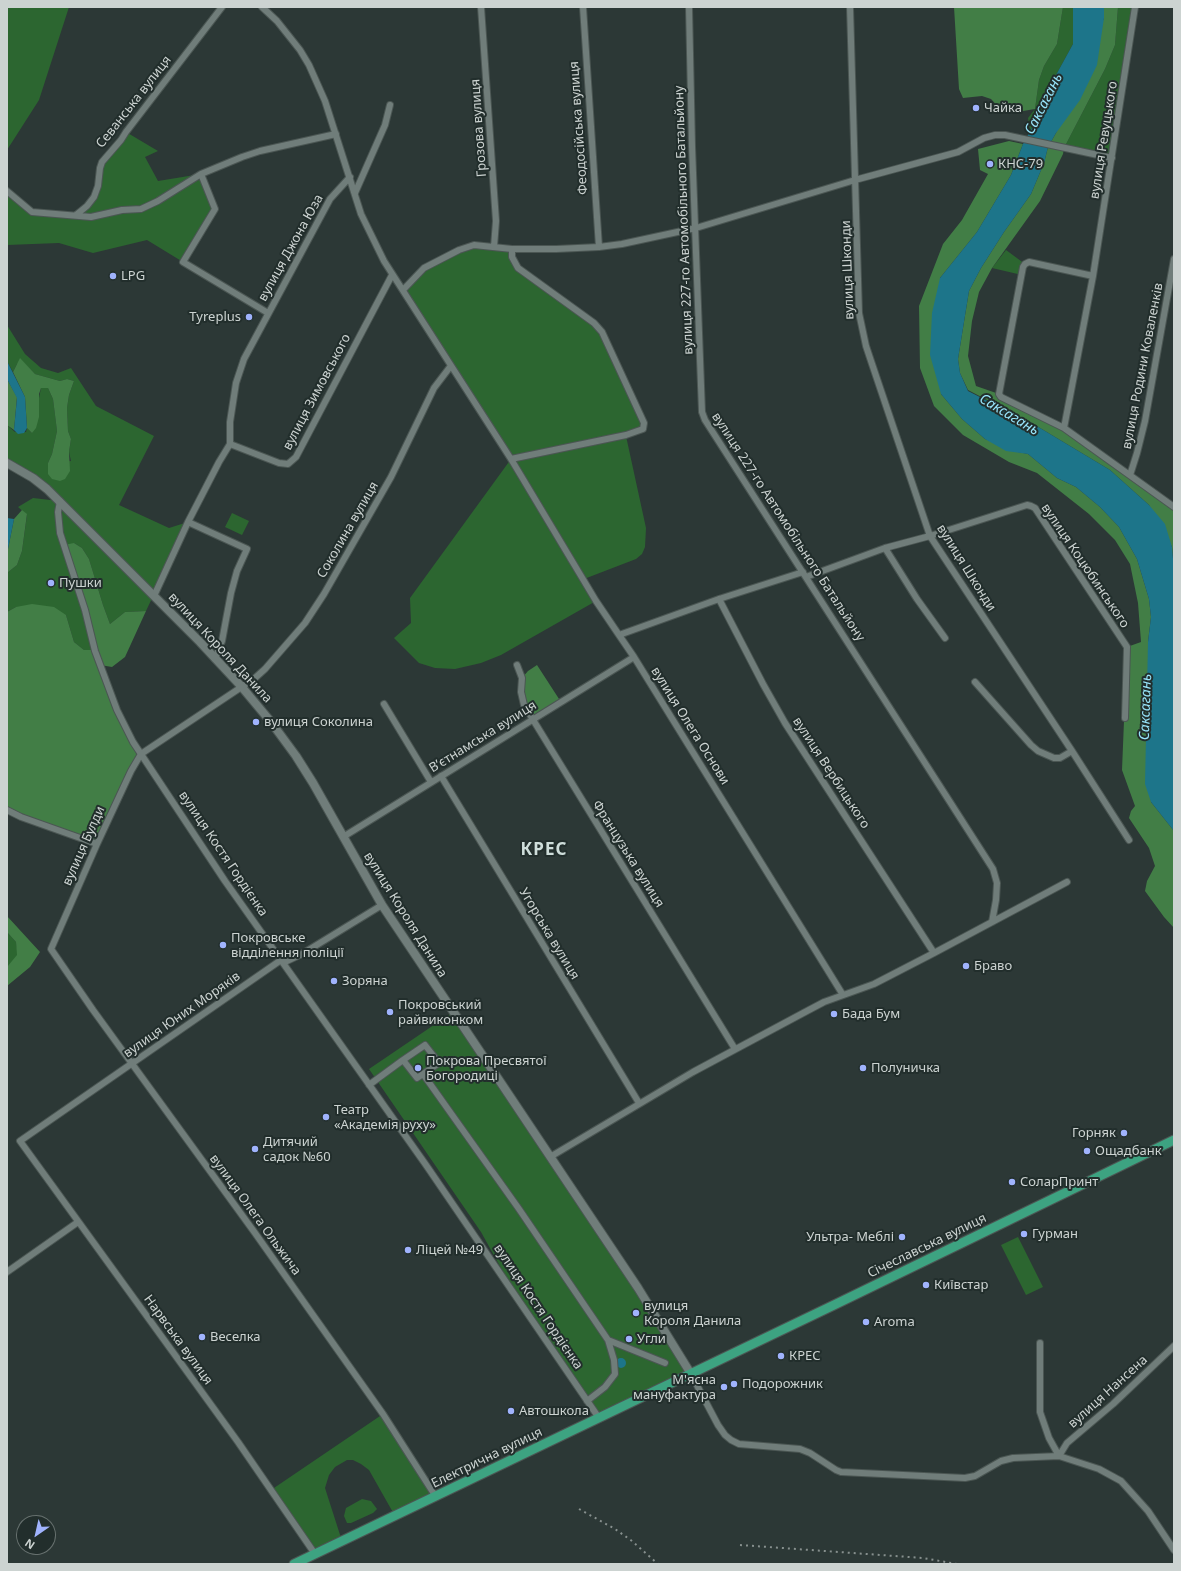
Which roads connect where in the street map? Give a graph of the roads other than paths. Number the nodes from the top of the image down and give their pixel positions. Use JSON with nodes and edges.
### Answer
{"nodes":[{"id":1,"x":222,"y":7,"type":"edge"},
{"id":2,"x":262,"y":7,"type":"edge"},
{"id":3,"x":482,"y":7,"type":"edge"},
{"id":4,"x":583,"y":7,"type":"edge"},
{"id":5,"x":689,"y":7,"type":"edge"},
{"id":6,"x":850,"y":7,"type":"edge"},
{"id":7,"x":1135,"y":7,"type":"edge"},
{"id":8,"x":390,"y":105,"type":"dead end"},
{"id":9,"x":336,"y":134,"type":"junction"},
{"id":10,"x":1112,"y":158,"type":"junction"},
{"id":11,"x":201,"y":174,"type":"junction"},
{"id":12,"x":350,"y":177,"type":"junction"},
{"id":13,"x":855,"y":180,"type":"junction"},
{"id":14,"x":7,"y":191,"type":"edge"},
{"id":15,"x":354,"y":193,"type":"junction"},
{"id":16,"x":76,"y":215,"type":"junction"},
{"id":17,"x":696,"y":228,"type":"junction"},
{"id":18,"x":494,"y":247,"type":"junction"},
{"id":19,"x":599,"y":247,"type":"junction"},
{"id":20,"x":512,"y":249,"type":"junction"},
{"id":21,"x":1174,"y":259,"type":"edge"},
{"id":22,"x":392,"y":275,"type":"junction"},
{"id":23,"x":1093,"y":276,"type":"junction"},
{"id":24,"x":403,"y":290,"type":"junction"},
{"id":25,"x":268,"y":313,"type":"junction"},
{"id":26,"x":450,"y":367,"type":"junction"},
{"id":27,"x":1064,"y":428,"type":"junction"},
{"id":28,"x":230,"y":444,"type":"junction"},
{"id":29,"x":511,"y":459,"type":"junction"},
{"id":30,"x":7,"y":463,"type":"edge"},
{"id":31,"x":1130,"y":475,"type":"junction"},
{"id":32,"x":60,"y":501,"type":"junction"},
{"id":33,"x":1174,"y":507,"type":"edge"},
{"id":34,"x":188,"y":522,"type":"junction"},
{"id":35,"x":930,"y":536,"type":"junction"},
{"id":36,"x":886,"y":548,"type":"junction"},
{"id":37,"x":804,"y":574,"type":"junction"},
{"id":38,"x":154,"y":596,"type":"junction"},
{"id":39,"x":719,"y":599,"type":"junction"},
{"id":40,"x":619,"y":635,"type":"junction"},
{"id":41,"x":945,"y":638,"type":"dead end"},
{"id":42,"x":634,"y":657,"type":"junction"},
{"id":43,"x":215,"y":659,"type":"junction"},
{"id":44,"x":516,"y":665,"type":"dead end"},
{"id":45,"x":975,"y":682,"type":"dead end"},
{"id":46,"x":242,"y":686,"type":"junction"},
{"id":47,"x":384,"y":704,"type":"dead end"},
{"id":48,"x":1125,"y":718,"type":"dead end"},
{"id":49,"x":533,"y":719,"type":"junction"},
{"id":50,"x":1072,"y":751,"type":"junction"},
{"id":51,"x":141,"y":754,"type":"junction"},
{"id":52,"x":441,"y":776,"type":"junction"},
{"id":53,"x":431,"y":782,"type":"junction"},
{"id":54,"x":7,"y":810,"type":"edge"},
{"id":55,"x":344,"y":837,"type":"junction"},
{"id":56,"x":1129,"y":840,"type":"dead end"},
{"id":57,"x":97,"y":844,"type":"junction"},
{"id":58,"x":1067,"y":882,"type":"dead end"},
{"id":59,"x":382,"y":905,"type":"junction"},
{"id":60,"x":992,"y":922,"type":"junction"},
{"id":61,"x":51,"y":949,"type":"joint"},
{"id":62,"x":934,"y":954,"type":"junction"},
{"id":63,"x":281,"y":960,"type":"junction"},
{"id":64,"x":843,"y":995,"type":"junction"},
{"id":65,"x":735,"y":1049,"type":"junction"},
{"id":66,"x":403,"y":1060,"type":"junction"},
{"id":67,"x":132,"y":1064,"type":"junction"},
{"id":68,"x":423,"y":1074,"type":"junction"},
{"id":69,"x":369,"y":1085,"type":"junction"},
{"id":70,"x":639,"y":1103,"type":"junction"},
{"id":71,"x":1174,"y":1140,"type":"edge"},
{"id":72,"x":20,"y":1141,"type":"joint"},
{"id":73,"x":550,"y":1157,"type":"junction"},
{"id":74,"x":78,"y":1222,"type":"junction"},
{"id":75,"x":7,"y":1272,"type":"edge"},
{"id":76,"x":608,"y":1340,"type":"junction"},
{"id":77,"x":1040,"y":1342,"type":"dead end"},
{"id":78,"x":1174,"y":1346,"type":"edge"},
{"id":79,"x":665,"y":1363,"type":"dead end"},
{"id":80,"x":690,"y":1374,"type":"junction"},
{"id":81,"x":587,"y":1401,"type":"junction"},
{"id":82,"x":599,"y":1418,"type":"junction"},
{"id":83,"x":1059,"y":1456,"type":"junction"},
{"id":84,"x":436,"y":1496,"type":"junction"},
{"id":85,"x":1174,"y":1550,"type":"edge"},
{"id":86,"x":315,"y":1554,"type":"junction"},
{"id":87,"x":294,"y":1564,"type":"edge"}],
"edges":[{"from":1,"to":16,"type":"street","name":"Севанська вулиця"},
{"from":2,"to":9,"type":"street","name":"вулиця Олега Основи"},
{"from":3,"to":18,"type":"street","name":"Грозова вулиця"},
{"from":4,"to":19,"type":"street","name":"Феодосійська вулиця"},
{"from":5,"to":17,"type":"street","name":"вулиця 227-го Автомобільного Батальйону"},
{"from":6,"to":13,"type":"street","name":"вулиця Шконди"},
{"from":7,"to":10,"type":"street","name":"вулиця Ревуцького"},
{"from":8,"to":15,"type":"street"},
{"from":9,"to":11,"type":"street"},
{"from":9,"to":12,"type":"street","name":"вулиця Олега Основи"},
{"from":10,"to":13,"type":"street"},
{"from":10,"to":23,"type":"street","name":"вулиця Ревуцького"},
{"from":11,"to":16,"type":"street"},
{"from":11,"to":25,"type":"street","name":"вулиця Джона Юза"},
{"from":12,"to":15,"type":"street","name":"вулиця Олега Основи"},
{"from":12,"to":25,"type":"street","name":"вулиця Джона Юза"},
{"from":13,"to":17,"type":"street"},
{"from":13,"to":35,"type":"street","name":"вулиця Шконди"},
{"from":14,"to":16,"type":"street"},
{"from":15,"to":22,"type":"street","name":"вулиця Олега Основи"},
{"from":17,"to":19,"type":"street"},
{"from":17,"to":37,"type":"street","name":"вулиця 227-го Автомобільного Батальйону"},
{"from":18,"to":20,"type":"street"},
{"from":18,"to":24,"type":"street"},
{"from":19,"to":20,"type":"street"},
{"from":20,"to":29,"type":"street"},
{"from":21,"to":31,"type":"street","name":"вулиця Родини Коваленків"},
{"from":22,"to":24,"type":"street","name":"вулиця Олега Основи"},
{"from":22,"to":28,"type":"street","name":"вулиця Зимовського"},
{"from":23,"to":27,"type":"street","name":"вулиця Ревуцького"},
{"from":23,"to":27,"type":"street"},
{"from":24,"to":26,"type":"street","name":"вулиця Олега Основи"},
{"from":25,"to":28,"type":"street","name":"вулиця Джона Юза"},
{"from":26,"to":29,"type":"street","name":"вулиця Олега Основи"},
{"from":26,"to":46,"type":"street","name":"Соколина вулиця"},
{"from":27,"to":31,"type":"street"},
{"from":28,"to":34,"type":"street"},
{"from":29,"to":40,"type":"street","name":"вулиця Олега Основи"},
{"from":30,"to":32,"type":"main road"},
{"from":31,"to":33,"type":"street"},
{"from":32,"to":38,"type":"main road","name":"вулиця Короля Данила"},
{"from":32,"to":51,"type":"street","name":"вулиця Костя Гордієнка"},
{"from":34,"to":38,"type":"street"},
{"from":34,"to":43,"type":"street"},
{"from":35,"to":36,"type":"street","name":"вулиця Коцюбинського"},
{"from":35,"to":48,"type":"street","name":"вулиця Коцюбинського"},
{"from":35,"to":50,"type":"street","name":"вулиця Шконди"},
{"from":36,"to":37,"type":"street","name":"вулиця Коцюбинського"},
{"from":36,"to":41,"type":"street"},
{"from":37,"to":39,"type":"street"},
{"from":37,"to":60,"type":"street","name":"вулиця 227-го Автомобільного Батальйону"},
{"from":38,"to":43,"type":"main road","name":"вулиця Короля Данила"},
{"from":39,"to":40,"type":"street"},
{"from":39,"to":62,"type":"street","name":"вулиця Вербицького"},
{"from":40,"to":42,"type":"street","name":"вулиця Олега Основи"},
{"from":42,"to":49,"type":"street","name":"Вʼєтнамська вулиця"},
{"from":42,"to":64,"type":"street","name":"вулиця Олега Основи"},
{"from":43,"to":46,"type":"main road","name":"вулиця Короля Данила"},
{"from":44,"to":49,"type":"street","name":"Французька вулиця"},
{"from":45,"to":50,"type":"street"},
{"from":46,"to":51,"type":"street","name":"Соколина вулиця"},
{"from":46,"to":55,"type":"main road","name":"вулиця Короля Данила"},
{"from":47,"to":53,"type":"street"},
{"from":49,"to":52,"type":"street","name":"Вʼєтнамська вулиця"},
{"from":49,"to":65,"type":"street","name":"Французька вулиця"},
{"from":50,"to":56,"type":"street","name":"вулиця Шконди"},
{"from":51,"to":57,"type":"street","name":"вулиця Булди"},
{"from":51,"to":63,"type":"street","name":"вулиця Костя Гордієнка"},
{"from":52,"to":53,"type":"street","name":"Вʼєтнамська вулиця"},
{"from":52,"to":70,"type":"street","name":"Угорська вулиця"},
{"from":53,"to":55,"type":"street","name":"Вʼєтнамська вулиця"},
{"from":54,"to":57,"type":"street"},
{"from":55,"to":59,"type":"main road","name":"вулиця Короля Данила"},
{"from":57,"to":61,"type":"street","name":"вулиця Булди"},
{"from":58,"to":60,"type":"street"},
{"from":59,"to":63,"type":"street","name":"вулиця Юних Моряків"},
{"from":59,"to":73,"type":"main road","name":"вулиця Короля Данила"},
{"from":60,"to":62,"type":"street"},
{"from":61,"to":67,"type":"street","name":"вулиця Олега Ольжича"},
{"from":62,"to":64,"type":"street"},
{"from":63,"to":67,"type":"street","name":"вулиця Юних Моряків"},
{"from":63,"to":69,"type":"street","name":"вулиця Костя Гордієнка"},
{"from":64,"to":65,"type":"street"},
{"from":65,"to":70,"type":"street"},
{"from":66,"to":68,"type":"street"},
{"from":66,"to":68,"type":"street"},
{"from":66,"to":69,"type":"street"},
{"from":67,"to":72,"type":"street","name":"вулиця Юних Моряків"},
{"from":67,"to":84,"type":"street","name":"вулиця Олега Ольжича"},
{"from":68,"to":76,"type":"street"},
{"from":69,"to":81,"type":"street","name":"вулиця Костя Гордієнка"},
{"from":70,"to":73,"type":"street"},
{"from":71,"to":80,"type":"main road","name":"Січеславська вулиця"},
{"from":72,"to":74,"type":"street","name":"Нарвська вулиця"},
{"from":73,"to":80,"type":"main road","name":"вулиця Короля Данила"},
{"from":74,"to":75,"type":"street"},
{"from":74,"to":86,"type":"street","name":"Нарвська вулиця"},
{"from":76,"to":79,"type":"street"},
{"from":76,"to":81,"type":"street"},
{"from":77,"to":83,"type":"street"},
{"from":78,"to":83,"type":"street","name":"вулиця Нансена"},
{"from":80,"to":82,"type":"main road","name":"Електрична вулиця"},
{"from":80,"to":83,"type":"street"},
{"from":81,"to":82,"type":"street","name":"вулиця Костя Гордієнка"},
{"from":82,"to":84,"type":"main road","name":"Електрична вулиця"},
{"from":83,"to":85,"type":"street"},
{"from":84,"to":86,"type":"main road","name":"Електрична вулиця"},
{"from":86,"to":87,"type":"main road","name":"Електрична вулиця"}]}
